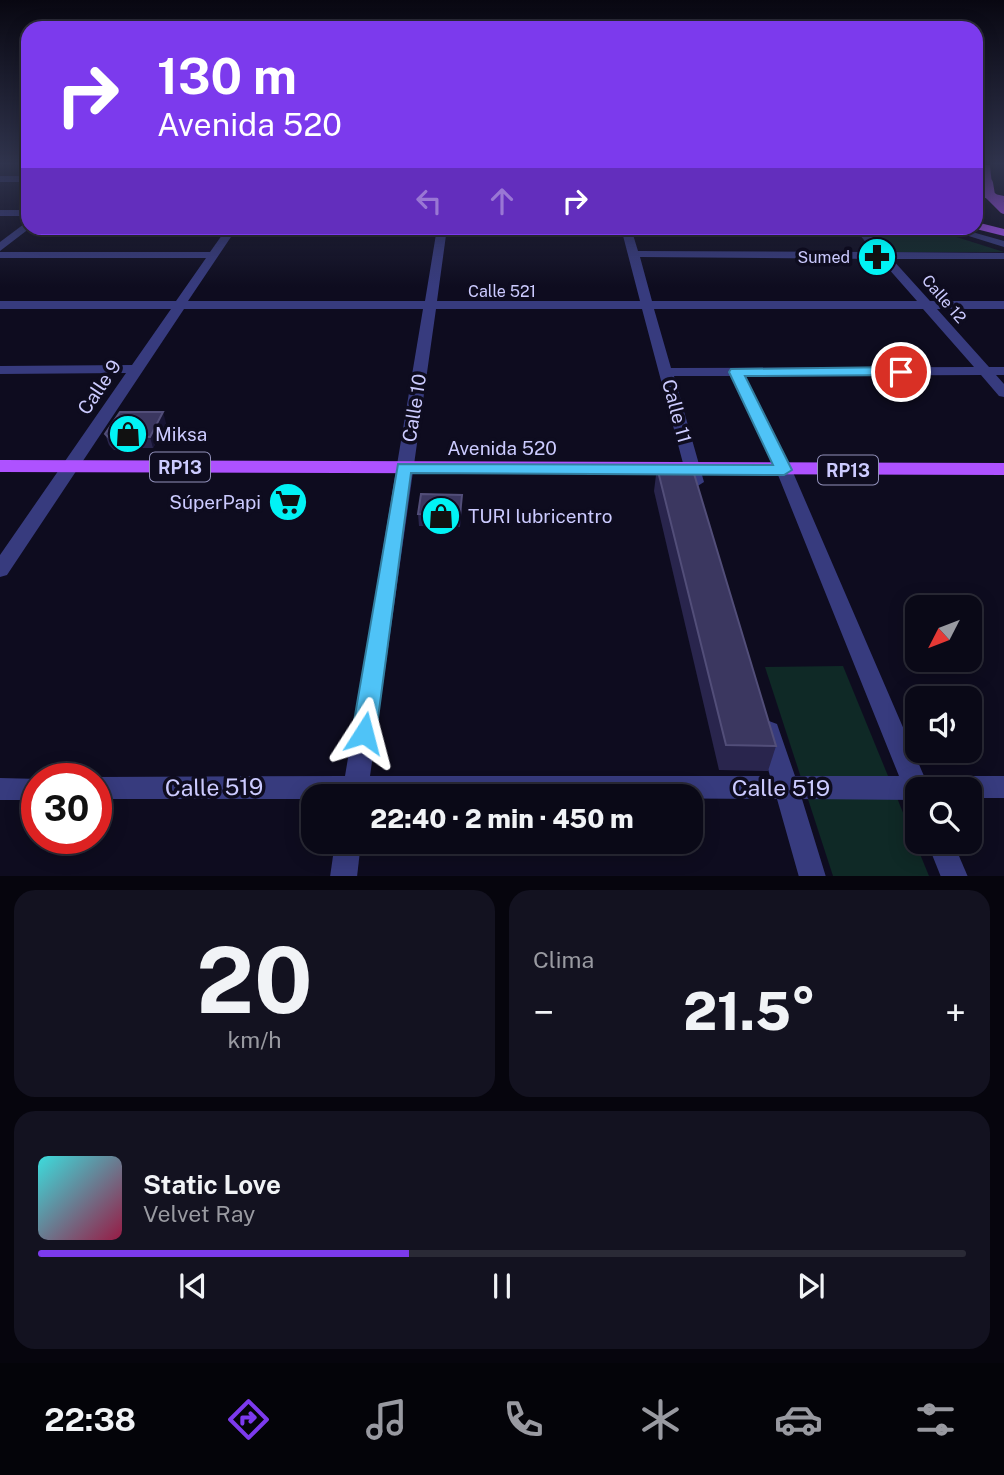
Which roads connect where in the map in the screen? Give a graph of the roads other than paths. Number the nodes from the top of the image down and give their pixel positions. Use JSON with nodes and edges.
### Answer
{"nodes":[{"id":1,"x":0,"y":213,"type":"edge"},
{"id":2,"x":21,"y":213,"type":"edge"},
{"id":3,"x":983,"y":227,"type":"edge"},
{"id":4,"x":21,"y":230,"type":"edge"},
{"id":5,"x":1004,"y":233,"type":"edge"},
{"id":6,"x":227,"y":235,"type":"edge"},
{"id":7,"x":441,"y":235,"type":"edge"},
{"id":8,"x":628,"y":235,"type":"edge"},
{"id":9,"x":865,"y":235,"type":"edge"},
{"id":10,"x":972,"y":235,"type":"edge"},
{"id":11,"x":1004,"y":244,"type":"edge"},
{"id":12,"x":0,"y":247,"type":"edge"},
{"id":13,"x":634,"y":254,"type":"junction"},
{"id":14,"x":0,"y":255,"type":"edge"},
{"id":15,"x":214,"y":255,"type":"junction"},
{"id":16,"x":881,"y":255,"type":"junction"},
{"id":17,"x":1004,"y":256,"type":"edge"},
{"id":18,"x":0,"y":305,"type":"edge"},
{"id":19,"x":925,"y":305,"type":"junction"},
{"id":20,"x":1004,"y":305,"type":"edge"},
{"id":21,"x":647,"y":306,"type":"junction"},
{"id":22,"x":180,"y":307,"type":"junction"},
{"id":23,"x":429,"y":307,"type":"junction"},
{"id":24,"x":136,"y":369,"type":"junction"},
{"id":25,"x":0,"y":370,"type":"edge"},
{"id":26,"x":984,"y":371,"type":"junction"},
{"id":27,"x":667,"y":372,"type":"junction"},
{"id":28,"x":736,"y":372,"type":"junction"},
{"id":29,"x":1004,"y":372,"type":"edge"},
{"id":30,"x":1004,"y":393,"type":"edge"},
{"id":31,"x":0,"y":466,"type":"edge"},
{"id":32,"x":71,"y":466,"type":"junction"},
{"id":33,"x":404,"y":468,"type":"junction"},
{"id":34,"x":692,"y":470,"type":"junction"},
{"id":35,"x":784,"y":470,"type":"junction"},
{"id":36,"x":1004,"y":470,"type":"edge"},
{"id":37,"x":700,"y":496,"type":"edge"},
{"id":38,"x":0,"y":570,"type":"edge"},
{"id":39,"x":762,"y":708,"type":"edge"},
{"id":40,"x":911,"y":777,"type":"edge"},
{"id":41,"x":356,"y":784,"type":"edge"},
{"id":42,"x":982,"y":787,"type":"edge"},
{"id":43,"x":1004,"y":787,"type":"edge"},
{"id":44,"x":112,"y":788,"type":"edge"},
{"id":45,"x":786,"y":788,"type":"junction"},
{"id":46,"x":905,"y":788,"type":"edge"},
{"id":47,"x":0,"y":789,"type":"edge"},
{"id":48,"x":21,"y":789,"type":"edge"},
{"id":49,"x":703,"y":789,"type":"edge"},
{"id":50,"x":301,"y":790,"type":"edge"},
{"id":51,"x":346,"y":854,"type":"edge"},
{"id":52,"x":945,"y":854,"type":"edge"},
{"id":53,"x":343,"y":876,"type":"edge"},
{"id":54,"x":813,"y":876,"type":"edge"},
{"id":55,"x":955,"y":876,"type":"edge"}],
"edges":[{"from":1,"to":2,"type":"street"},
{"from":3,"to":5,"type":"main road"},
{"from":4,"to":12,"type":"street"},
{"from":6,"to":15,"type":"street","name":"Calle 9"},
{"from":7,"to":23,"type":"street","name":"Calle 10"},
{"from":8,"to":13,"type":"street","name":"Calle 11"},
{"from":9,"to":16,"type":"street","name":"Calle 12"},
{"from":10,"to":11,"type":"street"},
{"from":13,"to":16,"type":"street"},
{"from":13,"to":21,"type":"street","name":"Calle 11"},
{"from":14,"to":15,"type":"street"},
{"from":15,"to":22,"type":"street","name":"Calle 9"},
{"from":16,"to":17,"type":"street"},
{"from":16,"to":19,"type":"street","name":"Calle 12"},
{"from":18,"to":22,"type":"street","name":"Calle 521"},
{"from":19,"to":20,"type":"street","name":"Calle 521"},
{"from":19,"to":21,"type":"street","name":"Calle 521"},
{"from":19,"to":26,"type":"street","name":"Calle 12"},
{"from":21,"to":23,"type":"street","name":"Calle 521"},
{"from":21,"to":27,"type":"street","name":"Calle 11"},
{"from":22,"to":23,"type":"street","name":"Calle 521"},
{"from":22,"to":24,"type":"street","name":"Calle 9"},
{"from":23,"to":33,"type":"street","name":"Calle 10"},
{"from":24,"to":25,"type":"street"},
{"from":24,"to":32,"type":"street","name":"Calle 9"},
{"from":26,"to":28,"type":"street"},
{"from":26,"to":29,"type":"street"},
{"from":26,"to":30,"type":"street","name":"Calle 12"},
{"from":27,"to":28,"type":"street"},
{"from":27,"to":34,"type":"street","name":"Calle 11"},
{"from":28,"to":35,"type":"street"},
{"from":31,"to":32,"type":"main road","name":"Avenida 520","number":"RP13"},
{"from":32,"to":33,"type":"main road","name":"Avenida 520","number":"RP13"},
{"from":32,"to":38,"type":"street","name":"Calle 9"},
{"from":33,"to":34,"type":"main road","name":"Avenida 520","number":"RP13"},
{"from":33,"to":41,"type":"street","name":"Calle 10"},
{"from":34,"to":35,"type":"main road","name":"Avenida 520","number":"RP13"},
{"from":34,"to":37,"type":"street","name":"Calle 11"},
{"from":35,"to":36,"type":"main road","name":"Avenida 520","number":"RP13"},
{"from":35,"to":40,"type":"street"},
{"from":39,"to":45,"type":"street"},
{"from":42,"to":43,"type":"street","name":"Calle 519"},
{"from":44,"to":50,"type":"street","name":"Calle 519"},
{"from":45,"to":46,"type":"street","name":"Calle 519"},
{"from":45,"to":49,"type":"street","name":"Calle 519"},
{"from":45,"to":54,"type":"street"},
{"from":47,"to":48,"type":"street"},
{"from":51,"to":53,"type":"street"},
{"from":52,"to":55,"type":"street"}]}
